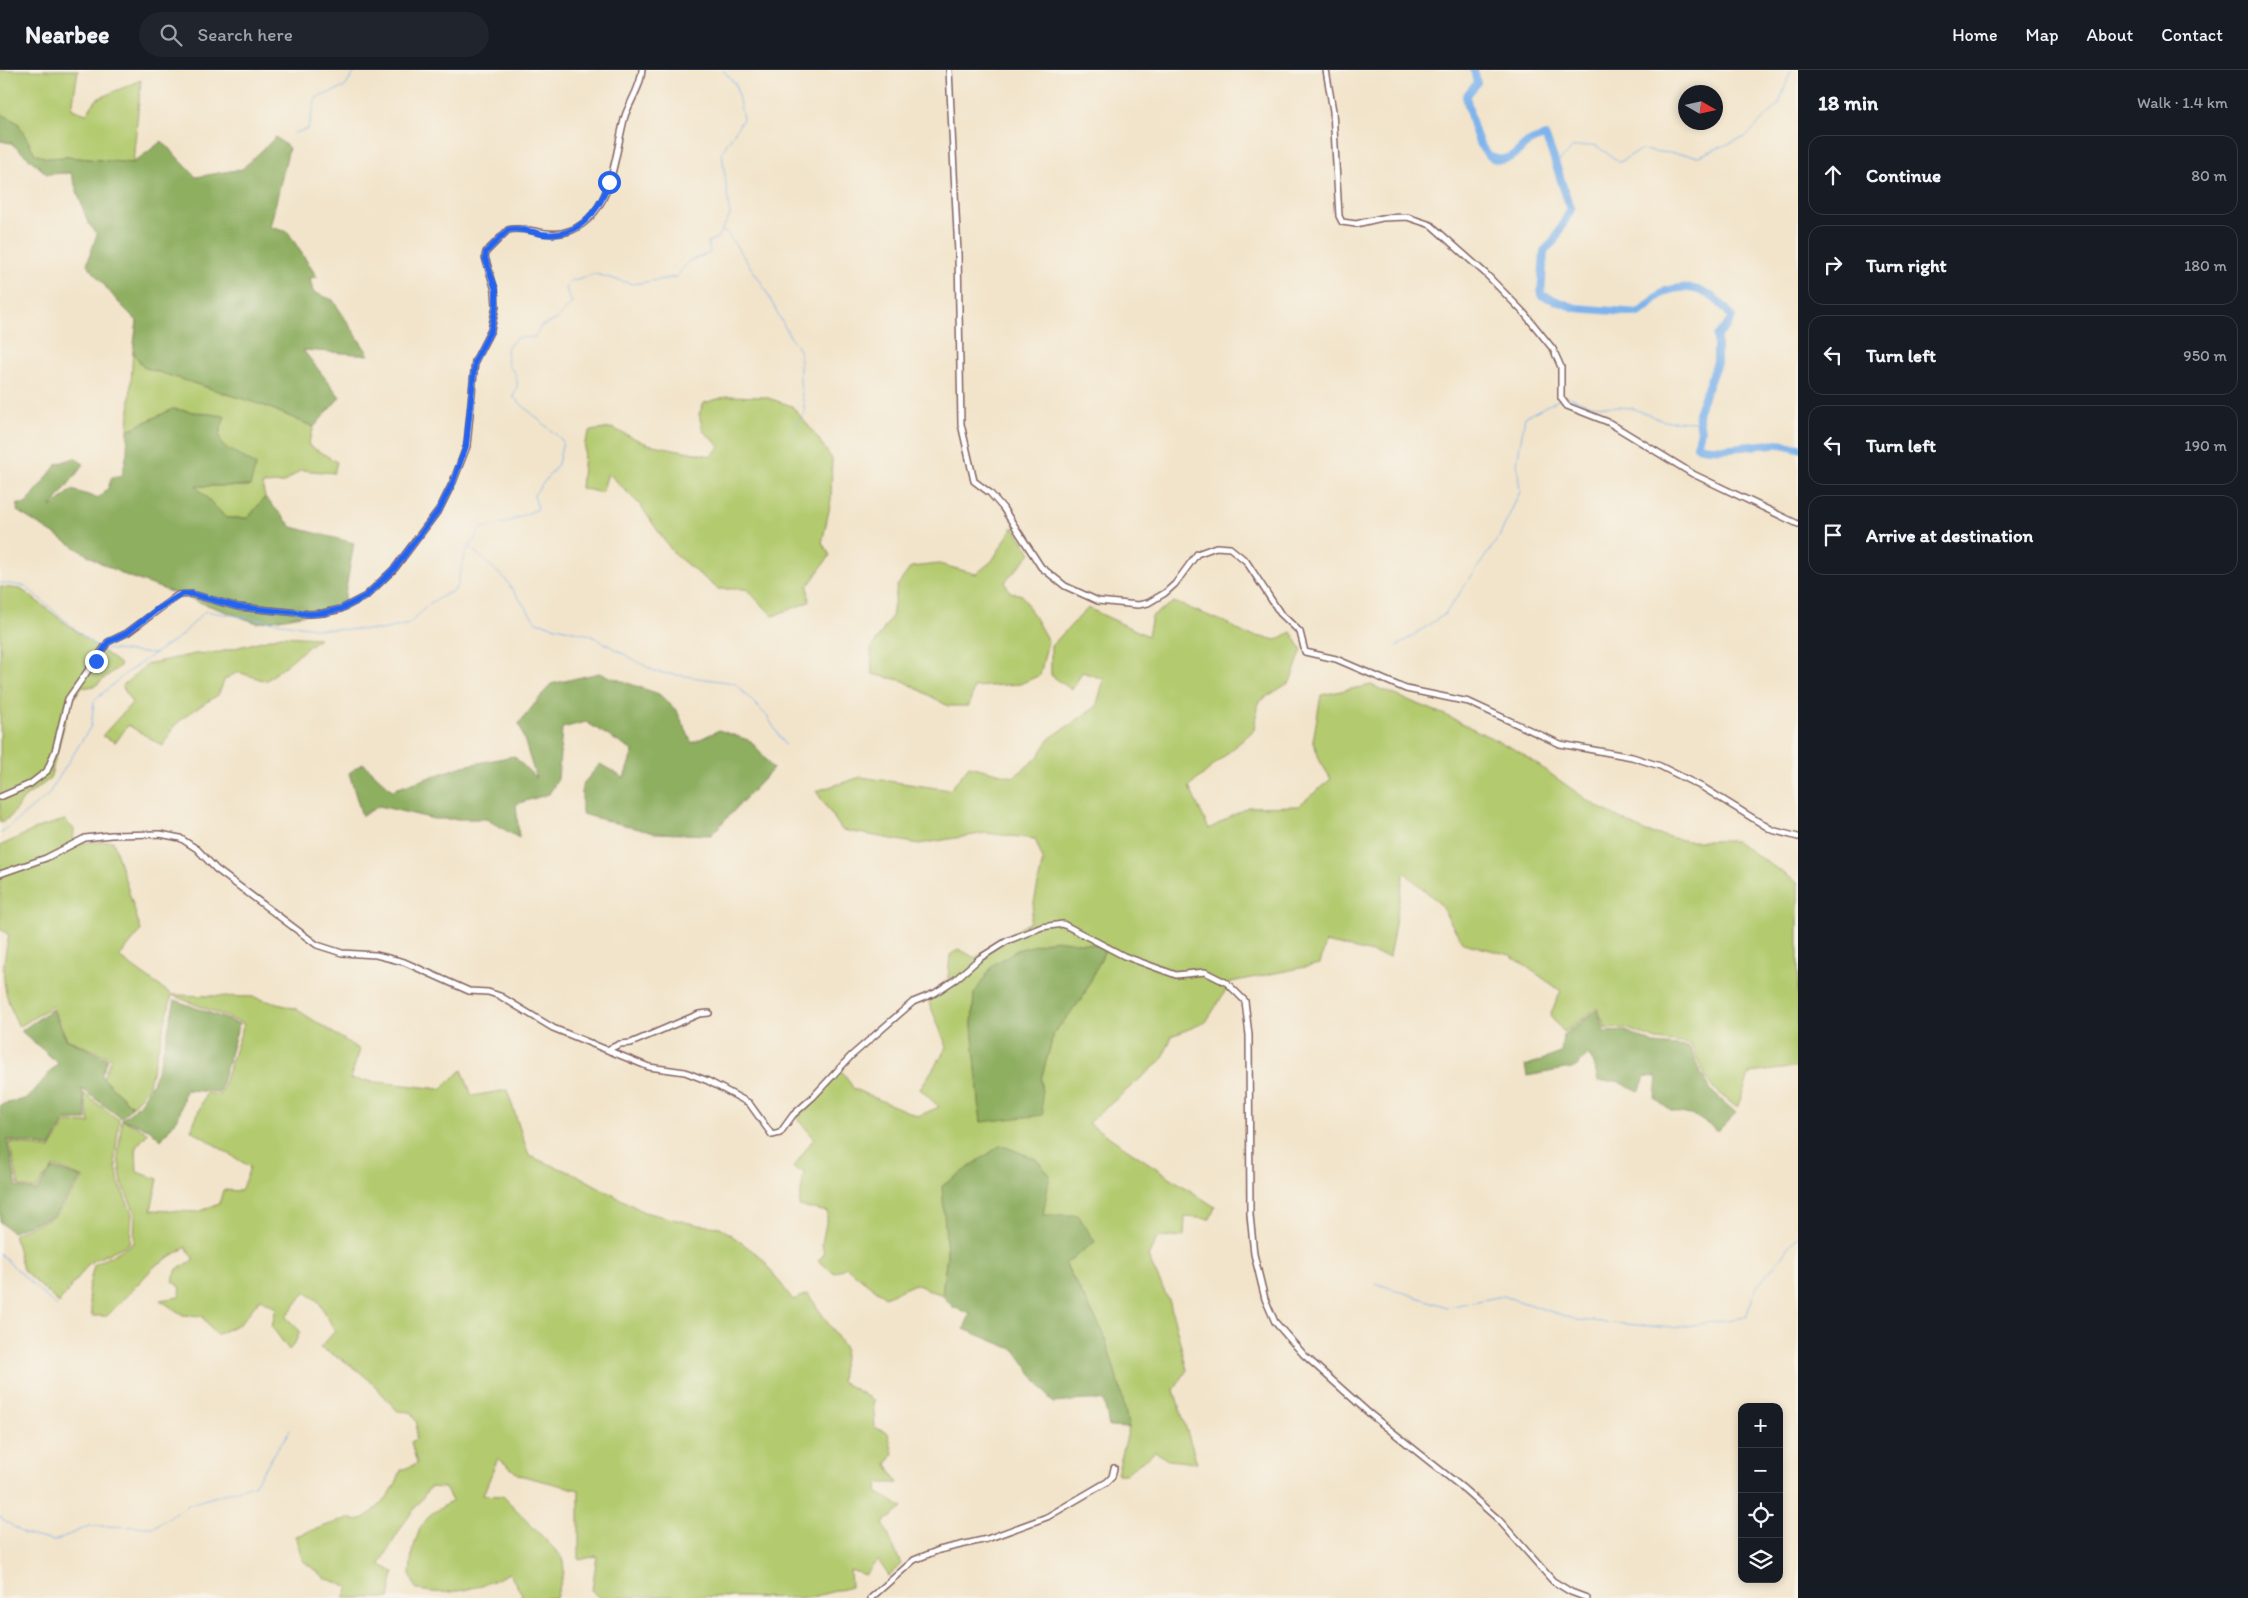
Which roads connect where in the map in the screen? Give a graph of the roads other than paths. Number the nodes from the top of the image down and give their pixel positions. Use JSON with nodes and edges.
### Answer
{"nodes":[{"id":1,"x":642,"y":70,"type":"edge"},
{"id":2,"x":949,"y":70,"type":"edge"},
{"id":3,"x":1326,"y":70,"type":"edge"},
{"id":4,"x":1798,"y":524,"type":"edge"},
{"id":5,"x":0,"y":797,"type":"edge"},
{"id":6,"x":1798,"y":837,"type":"edge"},
{"id":7,"x":0,"y":874,"type":"edge"},
{"id":8,"x":709,"y":1013,"type":"dead end"},
{"id":9,"x":609,"y":1049,"type":"junction"},
{"id":10,"x":1114,"y":1468,"type":"dead end"},
{"id":11,"x":871,"y":1598,"type":"edge"},
{"id":12,"x":1587,"y":1598,"type":"edge"}],
"edges":[{"from":1,"to":5,"type":"street"},
{"from":2,"to":6,"type":"street"},
{"from":3,"to":4,"type":"street"},
{"from":7,"to":9,"type":"street"},
{"from":8,"to":9,"type":"street"},
{"from":9,"to":12,"type":"street"},
{"from":10,"to":11,"type":"street"}]}
